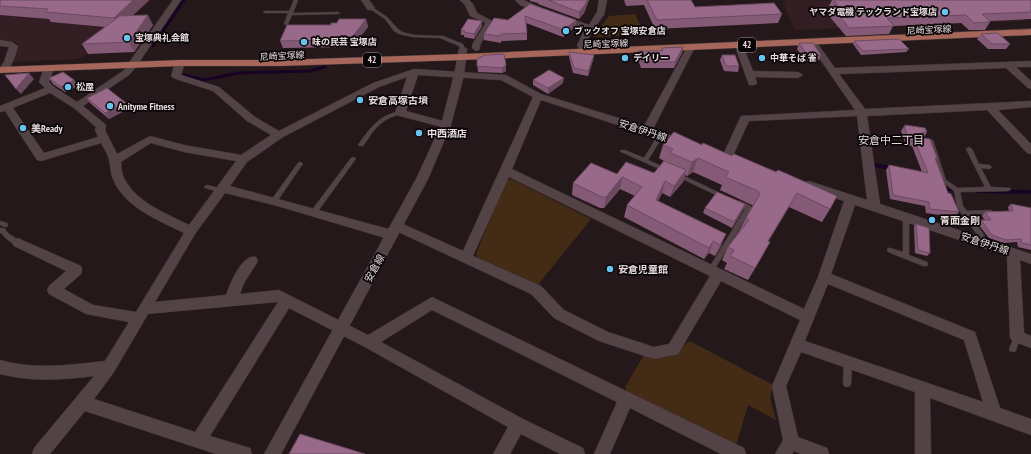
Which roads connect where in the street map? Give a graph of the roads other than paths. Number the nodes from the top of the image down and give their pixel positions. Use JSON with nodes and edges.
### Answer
{"nodes":[{"id":1,"x":177,"y":0,"type":"edge"},
{"id":2,"x":296,"y":0,"type":"edge"},
{"id":3,"x":365,"y":0,"type":"edge"},
{"id":4,"x":464,"y":0,"type":"edge"},
{"id":5,"x":519,"y":0,"type":"edge"},
{"id":6,"x":603,"y":0,"type":"edge"},
{"id":7,"x":371,"y":8,"type":"joint"},
{"id":8,"x":265,"y":12,"type":"dead end"},
{"id":9,"x":290,"y":13,"type":"junction"},
{"id":10,"x":338,"y":13,"type":"dead end"},
{"id":11,"x":286,"y":24,"type":"edge"},
{"id":12,"x":1031,"y":26,"type":"edge"},
{"id":13,"x":590,"y":28,"type":"junction"},
{"id":14,"x":1031,"y":32,"type":"edge"},
{"id":15,"x":812,"y":42,"type":"junction"},
{"id":16,"x":0,"y":43,"type":"edge"},
{"id":17,"x":739,"y":46,"type":"junction"},
{"id":18,"x":691,"y":47,"type":"junction"},
{"id":19,"x":476,"y":48,"type":"junction"},
{"id":20,"x":582,"y":48,"type":"junction"},
{"id":21,"x":463,"y":53,"type":"junction"},
{"id":22,"x":180,"y":63,"type":"junction"},
{"id":23,"x":1031,"y":64,"type":"edge"},
{"id":24,"x":133,"y":65,"type":"junction"},
{"id":25,"x":1008,"y":65,"type":"junction"},
{"id":26,"x":49,"y":68,"type":"junction"},
{"id":27,"x":1,"y":70,"type":"edge"},
{"id":28,"x":832,"y":71,"type":"junction"},
{"id":29,"x":414,"y":72,"type":"junction"},
{"id":30,"x":748,"y":74,"type":"junction"},
{"id":31,"x":459,"y":75,"type":"junction"},
{"id":32,"x":798,"y":75,"type":"dead end"},
{"id":33,"x":752,"y":84,"type":"dead end"},
{"id":34,"x":1031,"y":86,"type":"edge"},
{"id":35,"x":51,"y":89,"type":"junction"},
{"id":36,"x":538,"y":96,"type":"junction"},
{"id":37,"x":1031,"y":104,"type":"edge"},
{"id":38,"x":77,"y":106,"type":"junction"},
{"id":39,"x":4,"y":108,"type":"edge"},
{"id":40,"x":990,"y":108,"type":"junction"},
{"id":41,"x":862,"y":112,"type":"junction"},
{"id":42,"x":400,"y":113,"type":"junction"},
{"id":43,"x":446,"y":126,"type":"junction"},
{"id":44,"x":647,"y":131,"type":"junction"},
{"id":45,"x":279,"y":135,"type":"junction"},
{"id":46,"x":660,"y":136,"type":"junction"},
{"id":47,"x":104,"y":139,"type":"junction"},
{"id":48,"x":920,"y":140,"type":"edge"},
{"id":49,"x":361,"y":145,"type":"dead end"},
{"id":50,"x":690,"y":145,"type":"edge"},
{"id":51,"x":969,"y":149,"type":"dead end"},
{"id":52,"x":1031,"y":150,"type":"edge"},
{"id":53,"x":623,"y":151,"type":"dead end"},
{"id":54,"x":243,"y":159,"type":"junction"},
{"id":55,"x":353,"y":159,"type":"dead end"},
{"id":56,"x":115,"y":160,"type":"junction"},
{"id":57,"x":645,"y":160,"type":"junction"},
{"id":58,"x":740,"y":162,"type":"edge"},
{"id":59,"x":300,"y":164,"type":"dead end"},
{"id":60,"x":978,"y":166,"type":"junction"},
{"id":61,"x":988,"y":167,"type":"dead end"},
{"id":62,"x":506,"y":171,"type":"junction"},
{"id":63,"x":801,"y":182,"type":"edge"},
{"id":64,"x":207,"y":187,"type":"dead end"},
{"id":65,"x":222,"y":188,"type":"junction"},
{"id":66,"x":989,"y":189,"type":"junction"},
{"id":67,"x":1008,"y":189,"type":"dead end"},
{"id":68,"x":957,"y":190,"type":"junction"},
{"id":69,"x":728,"y":198,"type":"edge"},
{"id":70,"x":851,"y":199,"type":"junction"},
{"id":71,"x":274,"y":201,"type":"junction"},
{"id":72,"x":735,"y":202,"type":"edge"},
{"id":73,"x":874,"y":206,"type":"junction"},
{"id":74,"x":314,"y":212,"type":"junction"},
{"id":75,"x":991,"y":212,"type":"edge"},
{"id":76,"x":964,"y":213,"type":"junction"},
{"id":77,"x":906,"y":217,"type":"junction"},
{"id":78,"x":0,"y":231,"type":"edge"},
{"id":79,"x":191,"y":231,"type":"junction"},
{"id":80,"x":394,"y":231,"type":"junction"},
{"id":81,"x":18,"y":243,"type":"joint"},
{"id":82,"x":987,"y":244,"type":"junction"},
{"id":83,"x":890,"y":250,"type":"dead end"},
{"id":84,"x":1013,"y":252,"type":"junction"},
{"id":85,"x":906,"y":256,"type":"junction"},
{"id":86,"x":466,"y":258,"type":"junction"},
{"id":87,"x":1031,"y":259,"type":"edge"},
{"id":88,"x":252,"y":261,"type":"dead end"},
{"id":89,"x":925,"y":264,"type":"dead end"},
{"id":90,"x":715,"y":272,"type":"junction"},
{"id":91,"x":824,"y":277,"type":"junction"},
{"id":92,"x":287,"y":300,"type":"junction"},
{"id":93,"x":231,"y":301,"type":"junction"},
{"id":94,"x":142,"y":314,"type":"junction"},
{"id":95,"x":807,"y":317,"type":"junction"},
{"id":96,"x":341,"y":329,"type":"junction"},
{"id":97,"x":368,"y":342,"type":"junction"},
{"id":98,"x":1031,"y":342,"type":"edge"},
{"id":99,"x":797,"y":344,"type":"junction"},
{"id":100,"x":848,"y":362,"type":"junction"},
{"id":101,"x":0,"y":367,"type":"edge"},
{"id":102,"x":109,"y":367,"type":"junction"},
{"id":103,"x":847,"y":384,"type":"dead end"},
{"id":104,"x":922,"y":388,"type":"junction"},
{"id":105,"x":626,"y":399,"type":"junction"},
{"id":106,"x":82,"y":403,"type":"junction"},
{"id":107,"x":994,"y":413,"type":"junction"},
{"id":108,"x":518,"y":424,"type":"junction"},
{"id":109,"x":1031,"y":427,"type":"edge"},
{"id":110,"x":198,"y":441,"type":"junction"},
{"id":111,"x":787,"y":448,"type":"edge"},
{"id":112,"x":40,"y":454,"type":"edge"},
{"id":113,"x":244,"y":454,"type":"edge"},
{"id":114,"x":272,"y":454,"type":"edge"},
{"id":115,"x":501,"y":454,"type":"edge"},
{"id":116,"x":577,"y":454,"type":"edge"},
{"id":117,"x":602,"y":454,"type":"edge"},
{"id":118,"x":738,"y":454,"type":"edge"},
{"id":119,"x":821,"y":454,"type":"edge"},
{"id":120,"x":922,"y":454,"type":"edge"}],
"edges":[{"from":1,"to":24,"type":"street"},
{"from":2,"to":9,"type":"lane"},
{"from":3,"to":7,"type":"street"},
{"from":4,"to":19,"type":"street"},
{"from":5,"to":13,"type":"street"},
{"from":6,"to":13,"type":"street"},
{"from":7,"to":21,"type":"lane"},
{"from":8,"to":9,"type":"lane"},
{"from":9,"to":10,"type":"lane"},
{"from":9,"to":11,"type":"lane"},
{"from":12,"to":20,"type":"main road","name":"尼崎宝塚線","number":"42"},
{"from":13,"to":20,"type":"street"},
{"from":14,"to":15,"type":"main road","name":"尼崎宝塚線","number":"42"},
{"from":15,"to":17,"type":"main road","name":"尼崎宝塚線","number":"42"},
{"from":15,"to":28,"type":"street"},
{"from":16,"to":27,"type":"street"},
{"from":17,"to":18,"type":"main road","name":"尼崎宝塚線","number":"42"},
{"from":17,"to":30,"type":"street"},
{"from":18,"to":20,"type":"main road","name":"尼崎宝塚線","number":"42"},
{"from":18,"to":44,"type":"street"},
{"from":19,"to":20,"type":"main road","name":"尼崎宝塚線","number":"42"},
{"from":19,"to":21,"type":"main road","name":"尼崎宝塚線","number":"42"},
{"from":20,"to":21,"type":"main road","name":"尼崎宝塚線","number":"42"},
{"from":21,"to":22,"type":"main road","name":"尼崎宝塚線","number":"42"},
{"from":21,"to":31,"type":"street"},
{"from":22,"to":24,"type":"main road","name":"尼崎宝塚線","number":"42"},
{"from":22,"to":45,"type":"street"},
{"from":23,"to":25,"type":"street"},
{"from":24,"to":26,"type":"main road","name":"尼崎宝塚線","number":"42"},
{"from":24,"to":38,"type":"street"},
{"from":25,"to":28,"type":"street"},
{"from":25,"to":34,"type":"street"},
{"from":26,"to":27,"type":"main road","name":"尼崎宝塚線","number":"42"},
{"from":26,"to":35,"type":"street"},
{"from":28,"to":41,"type":"street"},
{"from":29,"to":31,"type":"street","name":"安倉伊丹線"},
{"from":29,"to":42,"type":"street"},
{"from":29,"to":45,"type":"street"},
{"from":30,"to":32,"type":"street"},
{"from":30,"to":33,"type":"street"},
{"from":31,"to":36,"type":"street","name":"安倉伊丹線"},
{"from":31,"to":43,"type":"street","name":"安倉線"},
{"from":35,"to":38,"type":"street"},
{"from":35,"to":39,"type":"street"},
{"from":36,"to":44,"type":"street","name":"安倉伊丹線"},
{"from":36,"to":62,"type":"street"},
{"from":37,"to":40,"type":"street"},
{"from":38,"to":47,"type":"street"},
{"from":39,"to":47,"type":"street"},
{"from":40,"to":41,"type":"street"},
{"from":40,"to":52,"type":"street"},
{"from":41,"to":58,"type":"street"},
{"from":41,"to":73,"type":"street"},
{"from":42,"to":43,"type":"street"},
{"from":42,"to":49,"type":"lane"},
{"from":43,"to":80,"type":"street","name":"安倉線"},
{"from":44,"to":46,"type":"street","name":"安倉伊丹線"},
{"from":45,"to":54,"type":"street"},
{"from":46,"to":50,"type":"street","name":"安倉伊丹線"},
{"from":46,"to":57,"type":"lane"},
{"from":47,"to":56,"type":"street"},
{"from":48,"to":68,"type":"lane"},
{"from":51,"to":60,"type":"lane"},
{"from":53,"to":57,"type":"lane"},
{"from":54,"to":56,"type":"street"},
{"from":54,"to":65,"type":"street"},
{"from":55,"to":74,"type":"lane"},
{"from":56,"to":79,"type":"street"},
{"from":57,"to":69,"type":"lane"},
{"from":59,"to":71,"type":"lane"},
{"from":60,"to":61,"type":"lane"},
{"from":60,"to":66,"type":"lane"},
{"from":62,"to":86,"type":"street"},
{"from":62,"to":90,"type":"street"},
{"from":63,"to":70,"type":"street","name":"安倉伊丹線"},
{"from":64,"to":65,"type":"lane"},
{"from":65,"to":71,"type":"street"},
{"from":65,"to":79,"type":"street"},
{"from":66,"to":67,"type":"lane"},
{"from":66,"to":68,"type":"lane"},
{"from":68,"to":76,"type":"lane"},
{"from":70,"to":73,"type":"street","name":"安倉伊丹線"},
{"from":70,"to":91,"type":"street"},
{"from":71,"to":74,"type":"street"},
{"from":72,"to":90,"type":"lane"},
{"from":73,"to":77,"type":"street","name":"安倉伊丹線"},
{"from":74,"to":80,"type":"street"},
{"from":75,"to":76,"type":"lane"},
{"from":76,"to":82,"type":"lane"},
{"from":77,"to":82,"type":"street","name":"安倉伊丹線"},
{"from":77,"to":85,"type":"lane"},
{"from":78,"to":81,"type":"lane"},
{"from":79,"to":94,"type":"street"},
{"from":80,"to":86,"type":"street"},
{"from":80,"to":96,"type":"street","name":"安倉線"},
{"from":81,"to":94,"type":"street"},
{"from":82,"to":84,"type":"street","name":"安倉伊丹線"},
{"from":83,"to":85,"type":"lane"},
{"from":84,"to":87,"type":"street","name":"安倉伊丹線"},
{"from":84,"to":98,"type":"street"},
{"from":85,"to":89,"type":"lane"},
{"from":86,"to":90,"type":"street"},
{"from":88,"to":93,"type":"street"},
{"from":90,"to":95,"type":"street"},
{"from":91,"to":95,"type":"street"},
{"from":91,"to":107,"type":"street"},
{"from":92,"to":93,"type":"street"},
{"from":92,"to":96,"type":"street"},
{"from":92,"to":110,"type":"street"},
{"from":93,"to":94,"type":"street"},
{"from":94,"to":102,"type":"street"},
{"from":95,"to":99,"type":"street"},
{"from":96,"to":97,"type":"street"},
{"from":96,"to":114,"type":"street","name":"安倉線"},
{"from":97,"to":105,"type":"street"},
{"from":97,"to":108,"type":"street"},
{"from":99,"to":100,"type":"street"},
{"from":99,"to":111,"type":"street"},
{"from":100,"to":103,"type":"lane"},
{"from":100,"to":104,"type":"street"},
{"from":101,"to":102,"type":"street"},
{"from":102,"to":106,"type":"street"},
{"from":104,"to":107,"type":"street"},
{"from":104,"to":120,"type":"street"},
{"from":105,"to":117,"type":"street"},
{"from":105,"to":118,"type":"street"},
{"from":106,"to":110,"type":"street"},
{"from":106,"to":112,"type":"street"},
{"from":107,"to":109,"type":"street"},
{"from":108,"to":115,"type":"street"},
{"from":108,"to":116,"type":"street"},
{"from":110,"to":113,"type":"street"},
{"from":111,"to":119,"type":"street"}]}
